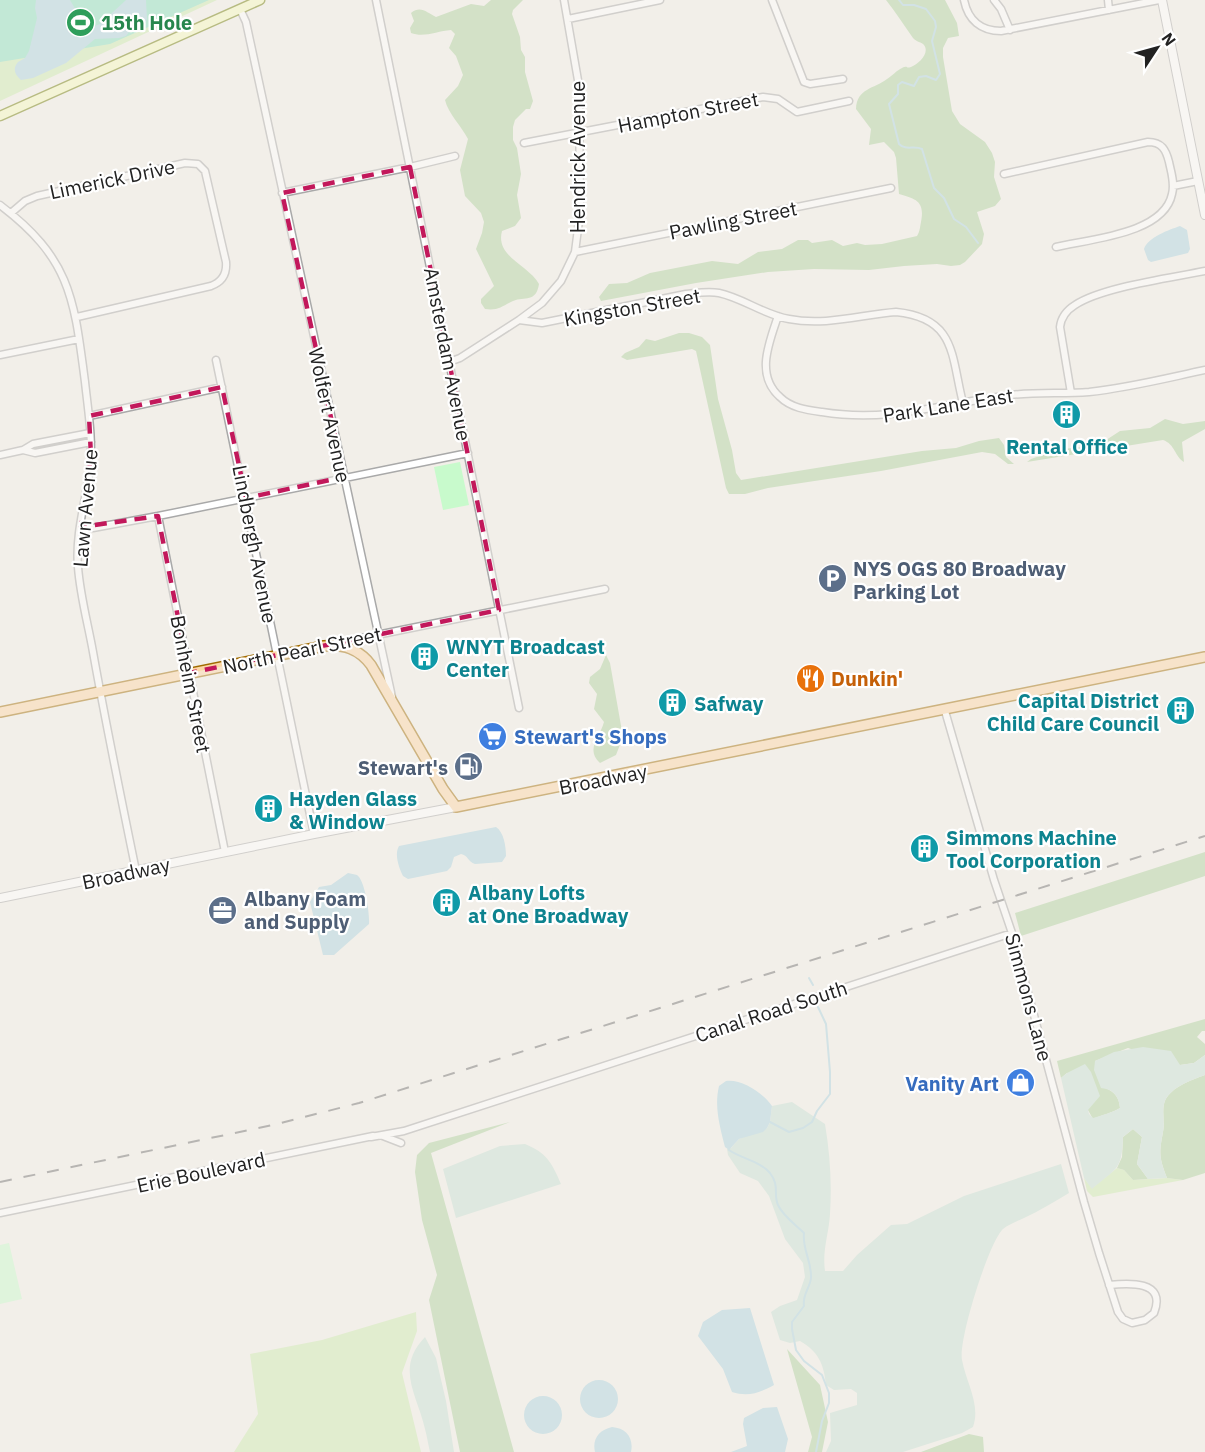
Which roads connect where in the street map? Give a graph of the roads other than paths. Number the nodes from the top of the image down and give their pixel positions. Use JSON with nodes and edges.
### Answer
{"nodes":[{"id":1,"x":260,"y":0,"type":"edge"},
{"id":2,"x":376,"y":0,"type":"edge"},
{"id":3,"x":564,"y":0,"type":"edge"},
{"id":4,"x":660,"y":0,"type":"edge"},
{"id":5,"x":772,"y":0,"type":"edge"},
{"id":6,"x":964,"y":0,"type":"edge"},
{"id":7,"x":994,"y":0,"type":"edge"},
{"id":8,"x":1108,"y":0,"type":"edge"},
{"id":9,"x":1160,"y":0,"type":"edge"},
{"id":10,"x":240,"y":9,"type":"junction"},
{"id":11,"x":1109,"y":10,"type":"junction"},
{"id":12,"x":568,"y":19,"type":"junction"},
{"id":13,"x":1010,"y":30,"type":"junction"},
{"id":14,"x":843,"y":79,"type":"dead end"},
{"id":15,"x":849,"y":101,"type":"dead end"},
{"id":16,"x":0,"y":116,"type":"edge"},
{"id":17,"x":580,"y":134,"type":"junction"},
{"id":18,"x":524,"y":143,"type":"dead end"},
{"id":19,"x":455,"y":156,"type":"dead end"},
{"id":20,"x":410,"y":167,"type":"junction"},
{"id":21,"x":1004,"y":174,"type":"dead end"},
{"id":22,"x":1200,"y":181,"type":"edge"},
{"id":23,"x":1173,"y":186,"type":"junction"},
{"id":24,"x":891,"y":188,"type":"dead end"},
{"id":25,"x":282,"y":193,"type":"junction"},
{"id":26,"x":0,"y":205,"type":"edge"},
{"id":27,"x":11,"y":213,"type":"junction"},
{"id":28,"x":1205,"y":215,"type":"edge"},
{"id":29,"x":1056,"y":247,"type":"dead end"},
{"id":30,"x":575,"y":252,"type":"junction"},
{"id":31,"x":1205,"y":271,"type":"edge"},
{"id":32,"x":778,"y":316,"type":"junction"},
{"id":33,"x":77,"y":317,"type":"junction"},
{"id":34,"x":519,"y":321,"type":"junction"},
{"id":35,"x":80,"y":339,"type":"junction"},
{"id":36,"x":0,"y":355,"type":"edge"},
{"id":37,"x":216,"y":360,"type":"dead end"},
{"id":38,"x":449,"y":362,"type":"junction"},
{"id":39,"x":1205,"y":370,"type":"edge"},
{"id":40,"x":222,"y":387,"type":"junction"},
{"id":41,"x":1071,"y":393,"type":"junction"},
{"id":42,"x":963,"y":403,"type":"junction"},
{"id":43,"x":89,"y":416,"type":"junction"},
{"id":44,"x":90,"y":433,"type":"junction"},
{"id":45,"x":91,"y":442,"type":"junction"},
{"id":46,"x":23,"y":450,"type":"junction"},
{"id":47,"x":468,"y":453,"type":"junction"},
{"id":48,"x":0,"y":455,"type":"edge"},
{"id":49,"x":344,"y":477,"type":"junction"},
{"id":50,"x":246,"y":498,"type":"junction"},
{"id":51,"x":158,"y":516,"type":"junction"},
{"id":52,"x":81,"y":527,"type":"junction"},
{"id":53,"x":605,"y":589,"type":"dead end"},
{"id":54,"x":499,"y":610,"type":"junction"},
{"id":55,"x":378,"y":635,"type":"junction"},
{"id":56,"x":324,"y":646,"type":"junction"},
{"id":57,"x":278,"y":655,"type":"junction"},
{"id":58,"x":1205,"y":657,"type":"edge"},
{"id":59,"x":189,"y":673,"type":"junction"},
{"id":60,"x":100,"y":692,"type":"junction"},
{"id":61,"x":394,"y":704,"type":"junction"},
{"id":62,"x":519,"y":708,"type":"dead end"},
{"id":63,"x":945,"y":711,"type":"junction"},
{"id":64,"x":0,"y":712,"type":"edge"},
{"id":65,"x":456,"y":807,"type":"junction"},
{"id":66,"x":314,"y":834,"type":"junction"},
{"id":67,"x":225,"y":852,"type":"junction"},
{"id":68,"x":136,"y":871,"type":"junction"},
{"id":69,"x":0,"y":898,"type":"edge"},
{"id":70,"x":1012,"y":933,"type":"junction"},
{"id":71,"x":371,"y":1137,"type":"junction"},
{"id":72,"x":401,"y":1143,"type":"dead end"},
{"id":73,"x":0,"y":1213,"type":"edge"},
{"id":74,"x":1109,"y":1285,"type":"junction"}],
"edges":[{"from":1,"to":10,"type":"main road"},
{"from":2,"to":20,"type":"street","name":"Amsterdam Avenue"},
{"from":3,"to":12,"type":"street","name":"Hendrick Avenue"},
{"from":4,"to":12,"type":"street"},
{"from":5,"to":14,"type":"street"},
{"from":6,"to":13,"type":"street"},
{"from":7,"to":13,"type":"street"},
{"from":8,"to":11,"type":"street"},
{"from":9,"to":11,"type":"street"},
{"from":9,"to":22,"type":"street"},
{"from":10,"to":16,"type":"main road"},
{"from":10,"to":25,"type":"street","name":"Wolfert Avenue"},
{"from":11,"to":13,"type":"street"},
{"from":12,"to":17,"type":"street","name":"Hendrick Avenue"},
{"from":15,"to":17,"type":"street","name":"Hampton Street"},
{"from":17,"to":18,"type":"street","name":"Hampton Street"},
{"from":17,"to":30,"type":"street","name":"Hendrick Avenue"},
{"from":19,"to":20,"type":"street"},
{"from":20,"to":25,"type":"street"},
{"from":20,"to":38,"type":"street","name":"Amsterdam Avenue"},
{"from":21,"to":23,"type":"street"},
{"from":22,"to":23,"type":"street"},
{"from":22,"to":28,"type":"street"},
{"from":23,"to":29,"type":"street"},
{"from":24,"to":30,"type":"street","name":"Pawling Street"},
{"from":25,"to":49,"type":"street","name":"Wolfert Avenue"},
{"from":26,"to":27,"type":"street","name":"Lawn Avenue"},
{"from":27,"to":33,"type":"street","name":"Lawn Avenue"},
{"from":27,"to":33,"type":"street","name":"Limerick Drive"},
{"from":30,"to":34,"type":"street","name":"Hendrick Avenue"},
{"from":31,"to":41,"type":"street"},
{"from":32,"to":34,"type":"street","name":"Kingston Street"},
{"from":32,"to":42,"type":"street","name":"Kingston Street"},
{"from":32,"to":42,"type":"street","name":"Park Lane East"},
{"from":33,"to":35,"type":"street","name":"Lawn Avenue"},
{"from":34,"to":38,"type":"street","name":"Hendrick Avenue"},
{"from":35,"to":36,"type":"street"},
{"from":35,"to":43,"type":"street","name":"Lawn Avenue"},
{"from":37,"to":40,"type":"street","name":"Lindbergh Avenue"},
{"from":38,"to":47,"type":"street","name":"Amsterdam Avenue"},
{"from":39,"to":41,"type":"street","name":"Park Lane East"},
{"from":40,"to":43,"type":"street"},
{"from":40,"to":50,"type":"street","name":"Lindbergh Avenue"},
{"from":41,"to":42,"type":"street","name":"Park Lane East"},
{"from":43,"to":44,"type":"street","name":"Lawn Avenue"},
{"from":44,"to":45,"type":"street","name":"Lawn Avenue"},
{"from":44,"to":46,"type":"street"},
{"from":45,"to":46,"type":"street"},
{"from":45,"to":52,"type":"street","name":"Lawn Avenue"},
{"from":46,"to":48,"type":"street"},
{"from":47,"to":49,"type":"street"},
{"from":47,"to":54,"type":"street","name":"Amsterdam Avenue"},
{"from":49,"to":50,"type":"street"},
{"from":49,"to":55,"type":"street","name":"Wolfert Avenue"},
{"from":50,"to":51,"type":"street"},
{"from":50,"to":57,"type":"street","name":"Lindbergh Avenue"},
{"from":51,"to":52,"type":"street"},
{"from":51,"to":59,"type":"street","name":"Bonheim Street"},
{"from":52,"to":60,"type":"street","name":"Lawn Avenue"},
{"from":53,"to":54,"type":"street","name":"North Pearl Street"},
{"from":54,"to":55,"type":"street","name":"North Pearl Street"},
{"from":54,"to":62,"type":"street","name":"Amsterdam Avenue"},
{"from":55,"to":56,"type":"street","name":"North Pearl Street"},
{"from":55,"to":61,"type":"street","name":"Wolfert Avenue"},
{"from":56,"to":57,"type":"main road","name":"North Pearl Street"},
{"from":56,"to":61,"type":"main road"},
{"from":57,"to":59,"type":"main road","name":"North Pearl Street"},
{"from":57,"to":66,"type":"street","name":"Lindbergh Avenue"},
{"from":58,"to":63,"type":"main road","name":"Broadway"},
{"from":59,"to":60,"type":"main road","name":"North Pearl Street"},
{"from":59,"to":67,"type":"street","name":"Bonheim Street"},
{"from":60,"to":64,"type":"main road","name":"North Pearl Street"},
{"from":60,"to":68,"type":"street","name":"Lawn Avenue"},
{"from":61,"to":65,"type":"main road","name":"Wolfert Avenue"},
{"from":63,"to":65,"type":"main road","name":"Broadway"},
{"from":63,"to":70,"type":"street","name":"Simmons Lane"},
{"from":65,"to":66,"type":"street","name":"Broadway"},
{"from":66,"to":67,"type":"street","name":"Broadway"},
{"from":67,"to":68,"type":"street","name":"Broadway"},
{"from":68,"to":69,"type":"street","name":"Broadway"},
{"from":70,"to":71,"type":"street","name":"Canal Road South"},
{"from":70,"to":74,"type":"street","name":"Simmons Lane"},
{"from":71,"to":72,"type":"street","name":"Erie Boulevard"},
{"from":71,"to":73,"type":"street","name":"Erie Boulevard"},
{"from":74,"to":74,"type":"street","name":"Simmons Lane"}]}
